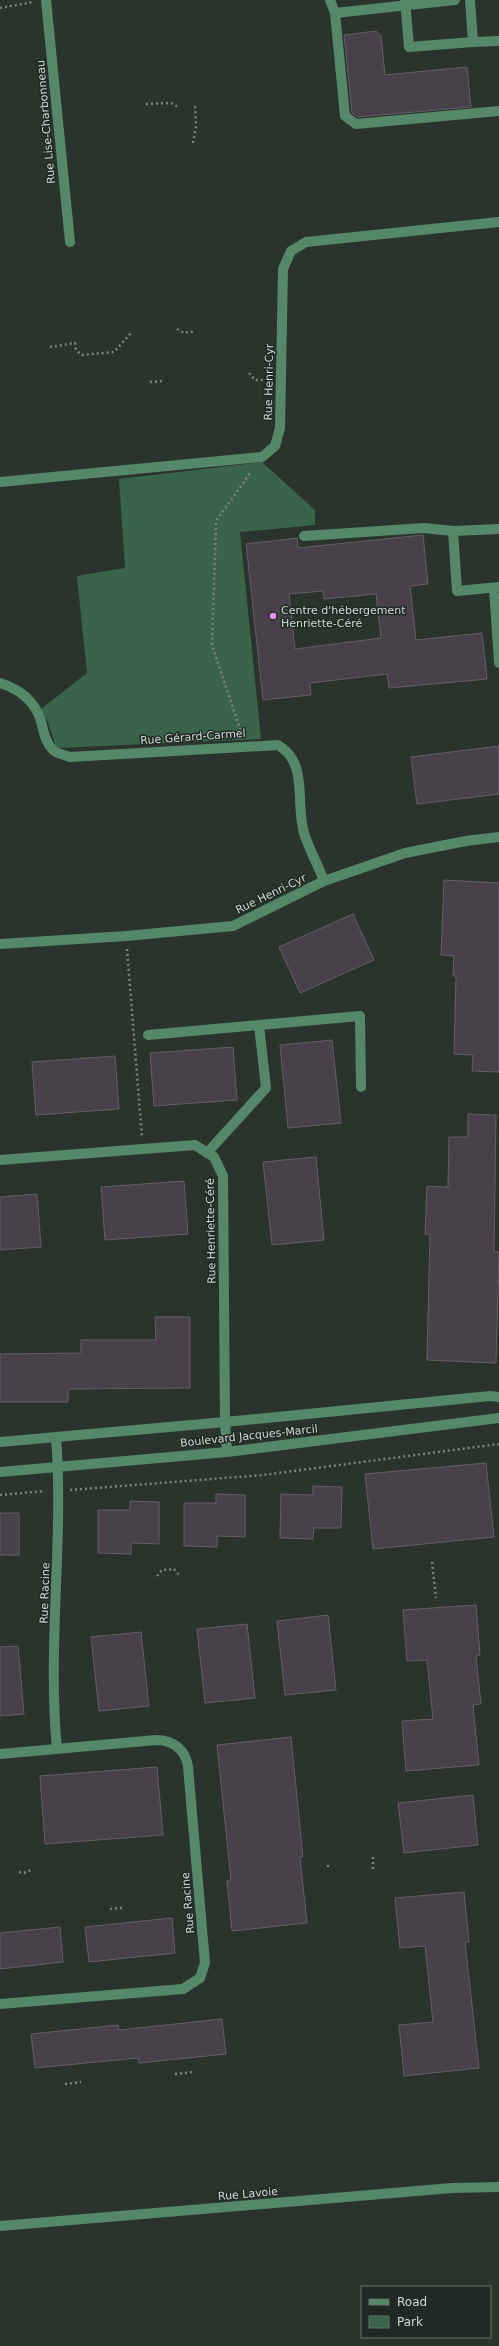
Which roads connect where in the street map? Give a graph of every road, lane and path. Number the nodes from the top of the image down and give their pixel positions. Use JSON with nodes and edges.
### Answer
{"nodes":[{"id":1,"x":46,"y":0,"type":"edge"},
{"id":2,"x":330,"y":0,"type":"edge"},
{"id":3,"x":455,"y":0,"type":"edge"},
{"id":4,"x":470,"y":0,"type":"edge"},
{"id":5,"x":405,"y":2,"type":"edge"},
{"id":6,"x":23,"y":4,"type":"dead end"},
{"id":7,"x":0,"y":8,"type":"edge"},
{"id":8,"x":334,"y":13,"type":"junction"},
{"id":9,"x":499,"y":40,"type":"edge"},
{"id":10,"x":473,"y":42,"type":"junction"},
{"id":11,"x":146,"y":104,"type":"dead end"},
{"id":12,"x":195,"y":106,"type":"dead end"},
{"id":13,"x":178,"y":107,"type":"dead end"},
{"id":14,"x":499,"y":111,"type":"edge"},
{"id":15,"x":193,"y":143,"type":"dead end"},
{"id":16,"x":499,"y":222,"type":"edge"},
{"id":17,"x":70,"y":242,"type":"dead end"},
{"id":18,"x":177,"y":329,"type":"dead end"},
{"id":19,"x":195,"y":331,"type":"dead end"},
{"id":20,"x":131,"y":333,"type":"dead end"},
{"id":21,"x":50,"y":347,"type":"dead end"},
{"id":22,"x":249,"y":373,"type":"dead end"},
{"id":23,"x":281,"y":379,"type":"junction"},
{"id":24,"x":163,"y":381,"type":"dead end"},
{"id":25,"x":150,"y":382,"type":"dead end"},
{"id":26,"x":262,"y":457,"type":"junction"},
{"id":27,"x":0,"y":482,"type":"edge"},
{"id":28,"x":499,"y":529,"type":"edge"},
{"id":29,"x":453,"y":531,"type":"junction"},
{"id":30,"x":304,"y":536,"type":"dead end"},
{"id":31,"x":496,"y":588,"type":"edge"},
{"id":32,"x":499,"y":663,"type":"edge"},
{"id":33,"x":0,"y":682,"type":"edge"},
{"id":34,"x":246,"y":746,"type":"junction"},
{"id":35,"x":499,"y":837,"type":"edge"},
{"id":36,"x":324,"y":881,"type":"junction"},
{"id":37,"x":126,"y":936,"type":"junction"},
{"id":38,"x":0,"y":944,"type":"edge"},
{"id":39,"x":259,"y":1025,"type":"junction"},
{"id":40,"x":148,"y":1035,"type":"dead end"},
{"id":41,"x":361,"y":1087,"type":"dead end"},
{"id":42,"x":143,"y":1150,"type":"junction"},
{"id":43,"x":207,"y":1153,"type":"junction"},
{"id":44,"x":0,"y":1160,"type":"edge"},
{"id":45,"x":499,"y":1397,"type":"edge"},
{"id":46,"x":499,"y":1418,"type":"edge"},
{"id":47,"x":225,"y":1422,"type":"junction"},
{"id":48,"x":56,"y":1437,"type":"junction"},
{"id":49,"x":0,"y":1442,"type":"edge"},
{"id":50,"x":499,"y":1444,"type":"edge"},
{"id":51,"x":227,"y":1452,"type":"junction"},
{"id":52,"x":58,"y":1466,"type":"junction"},
{"id":53,"x":0,"y":1472,"type":"edge"},
{"id":54,"x":59,"y":1491,"type":"junction"},
{"id":55,"x":0,"y":1495,"type":"edge"},
{"id":56,"x":432,"y":1562,"type":"dead end"},
{"id":57,"x":179,"y":1574,"type":"dead end"},
{"id":58,"x":157,"y":1576,"type":"dead end"},
{"id":59,"x":436,"y":1598,"type":"dead end"},
{"id":60,"x":57,"y":1749,"type":"junction"},
{"id":61,"x":0,"y":1754,"type":"edge"},
{"id":62,"x":373,"y":1856,"type":"dead end"},
{"id":63,"x":328,"y":1862,"type":"dead end"},
{"id":64,"x":328,"y":1867,"type":"dead end"},
{"id":65,"x":373,"y":1869,"type":"dead end"},
{"id":66,"x":30,"y":1870,"type":"dead end"},
{"id":67,"x":19,"y":1872,"type":"dead end"},
{"id":68,"x":123,"y":1908,"type":"dead end"},
{"id":69,"x":110,"y":1909,"type":"dead end"},
{"id":70,"x":0,"y":2004,"type":"edge"},
{"id":71,"x":193,"y":2072,"type":"dead end"},
{"id":72,"x":175,"y":2074,"type":"dead end"},
{"id":73,"x":81,"y":2082,"type":"dead end"},
{"id":74,"x":65,"y":2084,"type":"dead end"},
{"id":75,"x":499,"y":2187,"type":"edge"},
{"id":76,"x":0,"y":2226,"type":"edge"}],
"edges":[{"from":1,"to":17,"type":"street","name":"Rue Lise-Charbonneau"},
{"from":2,"to":8,"type":"street"},
{"from":3,"to":5,"type":"street"},
{"from":4,"to":10,"type":"street"},
{"from":5,"to":8,"type":"street"},
{"from":5,"to":10,"type":"street"},
{"from":6,"to":7,"type":"path"},
{"from":8,"to":14,"type":"street"},
{"from":9,"to":10,"type":"street"},
{"from":11,"to":13,"type":"path"},
{"from":12,"to":15,"type":"path"},
{"from":16,"to":23,"type":"street","name":"Rue Henri-Cyr"},
{"from":18,"to":19,"type":"path"},
{"from":20,"to":21,"type":"path"},
{"from":22,"to":23,"type":"path"},
{"from":23,"to":26,"type":"street","name":"Rue Henri-Cyr"},
{"from":24,"to":25,"type":"path"},
{"from":26,"to":27,"type":"street"},
{"from":26,"to":34,"type":"path"},
{"from":28,"to":29,"type":"street"},
{"from":29,"to":30,"type":"street"},
{"from":29,"to":31,"type":"street"},
{"from":31,"to":32,"type":"street"},
{"from":33,"to":34,"type":"street","name":"Rue Gérard-Carmel"},
{"from":34,"to":36,"type":"street","name":"Rue Gérard-Carmel"},
{"from":35,"to":36,"type":"street","name":"Rue Henri-Cyr"},
{"from":36,"to":37,"type":"street","name":"Rue Henri-Cyr"},
{"from":37,"to":38,"type":"street","name":"Rue Henri-Cyr"},
{"from":37,"to":42,"type":"path"},
{"from":39,"to":40,"type":"street"},
{"from":39,"to":41,"type":"street"},
{"from":39,"to":43,"type":"street"},
{"from":42,"to":43,"type":"street","name":"Rue Henriette-Céré"},
{"from":42,"to":44,"type":"street","name":"Rue Henriette-Céré"},
{"from":43,"to":47,"type":"street","name":"Rue Henriette-Céré"},
{"from":45,"to":47,"type":"street","name":"Boulevard Jacques-Marcil"},
{"from":46,"to":51,"type":"street","name":"Boulevard Jacques-Marcil"},
{"from":47,"to":48,"type":"street","name":"Boulevard Jacques-Marcil"},
{"from":47,"to":51,"type":"street","name":"Rue Henriette-Céré"},
{"from":48,"to":49,"type":"street","name":"Boulevard Jacques-Marcil"},
{"from":48,"to":52,"type":"street","name":"Rue Racine"},
{"from":50,"to":54,"type":"path"},
{"from":51,"to":52,"type":"street","name":"Boulevard Jacques-Marcil"},
{"from":52,"to":53,"type":"street","name":"Boulevard Jacques-Marcil"},
{"from":52,"to":54,"type":"street","name":"Rue Racine"},
{"from":54,"to":55,"type":"path"},
{"from":54,"to":60,"type":"street","name":"Rue Racine"},
{"from":56,"to":59,"type":"path"},
{"from":57,"to":58,"type":"path"},
{"from":60,"to":61,"type":"street","name":"Rue Racine"},
{"from":60,"to":70,"type":"street","name":"Rue Racine"},
{"from":62,"to":65,"type":"path"},
{"from":63,"to":64,"type":"path"},
{"from":66,"to":67,"type":"path"},
{"from":68,"to":69,"type":"path"},
{"from":71,"to":72,"type":"path"},
{"from":73,"to":74,"type":"path"},
{"from":75,"to":76,"type":"street","name":"Rue Lavoie"}]}
